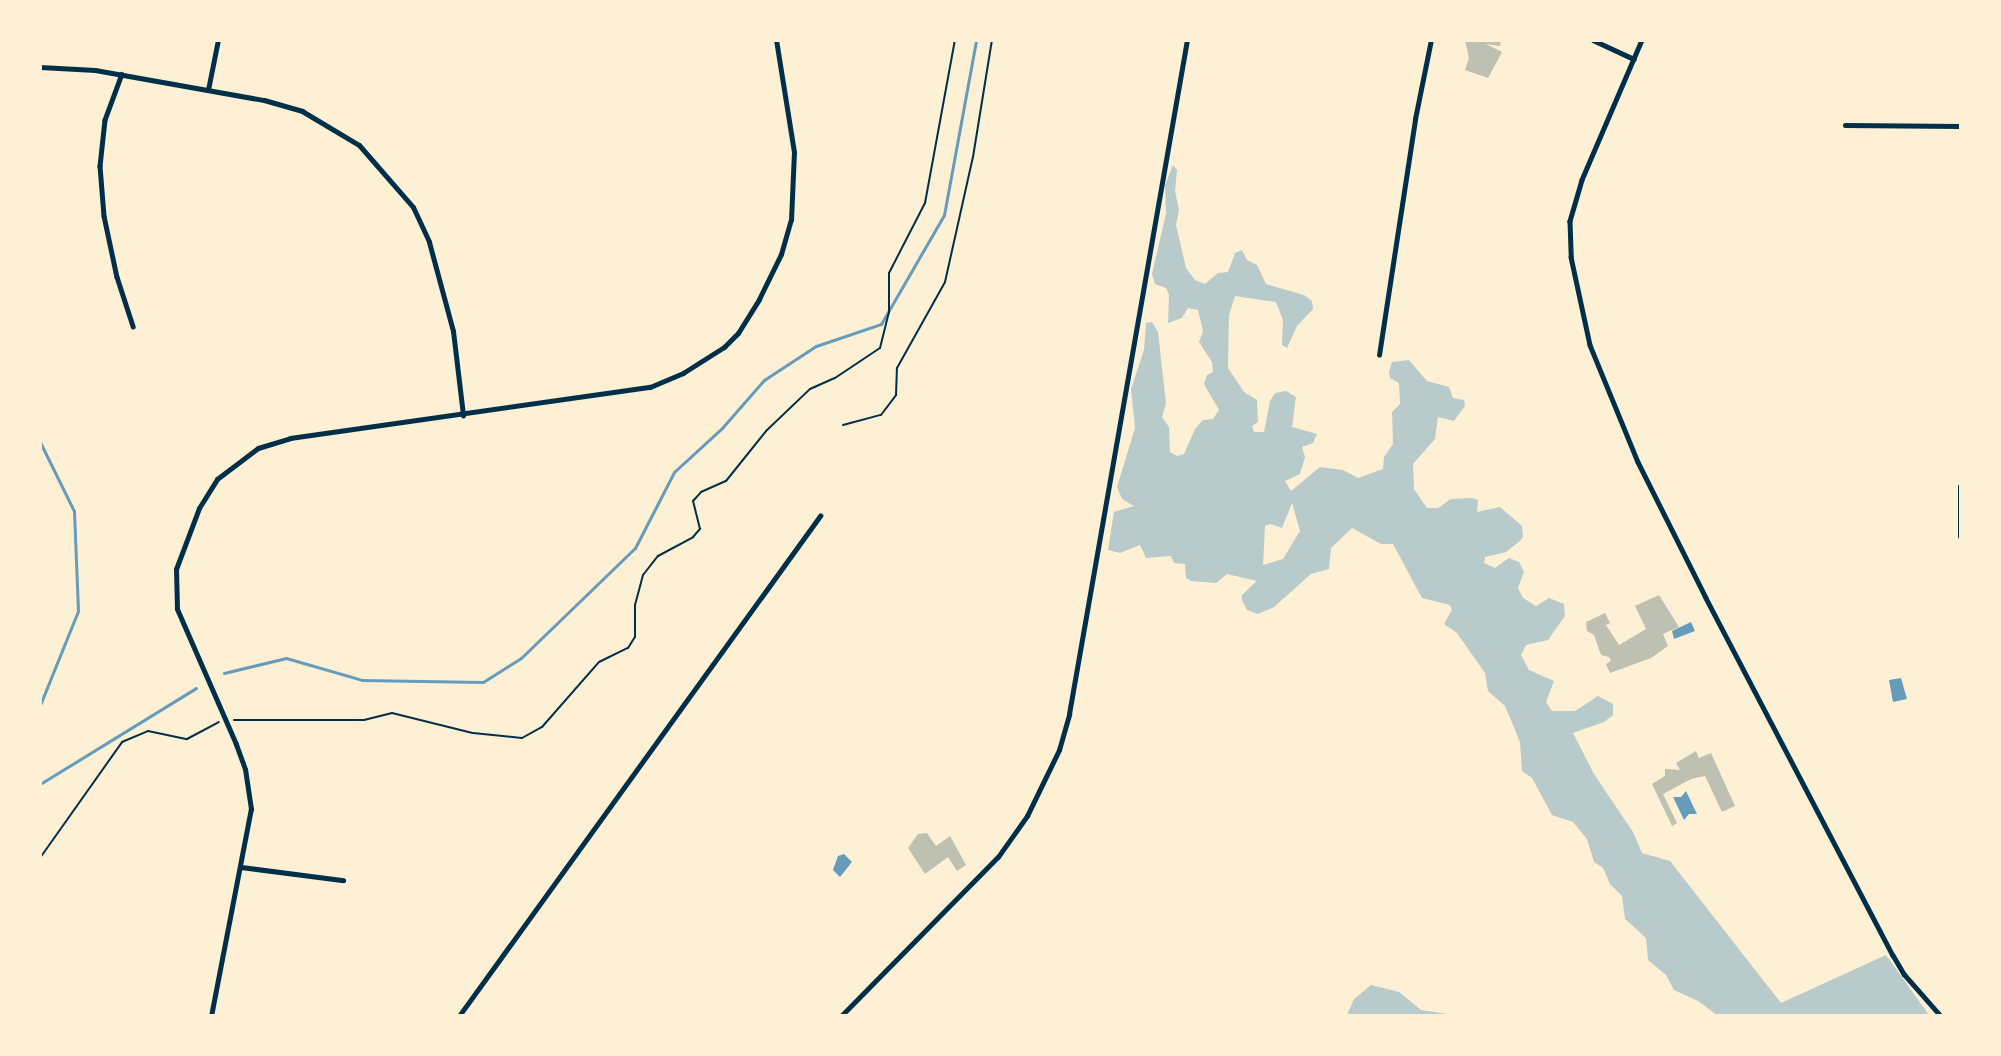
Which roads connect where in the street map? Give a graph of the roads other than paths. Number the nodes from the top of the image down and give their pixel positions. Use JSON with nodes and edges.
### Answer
{"nodes":[{"id":1,"x":218,"y":40,"type":"edge"},
{"id":2,"x":776,"y":40,"type":"edge"},
{"id":3,"x":1187,"y":40,"type":"edge"},
{"id":4,"x":1431,"y":40,"type":"edge"},
{"id":5,"x":1593,"y":40,"type":"edge"},
{"id":6,"x":1642,"y":40,"type":"edge"},
{"id":7,"x":1634,"y":59,"type":"junction"},
{"id":8,"x":40,"y":67,"type":"edge"},
{"id":9,"x":122,"y":74,"type":"junction"},
{"id":10,"x":208,"y":90,"type":"junction"},
{"id":11,"x":1845,"y":125,"type":"dead end"},
{"id":12,"x":1960,"y":126,"type":"edge"},
{"id":13,"x":133,"y":326,"type":"dead end"},
{"id":14,"x":1379,"y":355,"type":"dead end"},
{"id":15,"x":463,"y":415,"type":"junction"},
{"id":16,"x":1960,"y":486,"type":"edge"},
{"id":17,"x":820,"y":516,"type":"dead end"},
{"id":18,"x":1960,"y":536,"type":"edge"},
{"id":19,"x":241,"y":867,"type":"junction"},
{"id":20,"x":344,"y":880,"type":"dead end"},
{"id":21,"x":211,"y":1016,"type":"edge"},
{"id":22,"x":459,"y":1016,"type":"edge"},
{"id":23,"x":841,"y":1016,"type":"edge"},
{"id":24,"x":1941,"y":1016,"type":"edge"}],
"edges":[{"from":1,"to":10,"type":"street"},
{"from":2,"to":15,"type":"street"},
{"from":3,"to":23,"type":"street"},
{"from":4,"to":14,"type":"street"},
{"from":5,"to":7,"type":"street"},
{"from":6,"to":7,"type":"street"},
{"from":7,"to":24,"type":"street"},
{"from":8,"to":9,"type":"street"},
{"from":9,"to":10,"type":"street"},
{"from":9,"to":13,"type":"street"},
{"from":10,"to":15,"type":"street"},
{"from":11,"to":12,"type":"street"},
{"from":15,"to":19,"type":"street"},
{"from":16,"to":18,"type":"street"},
{"from":17,"to":22,"type":"street"},
{"from":19,"to":20,"type":"street"},
{"from":19,"to":21,"type":"street"}]}
